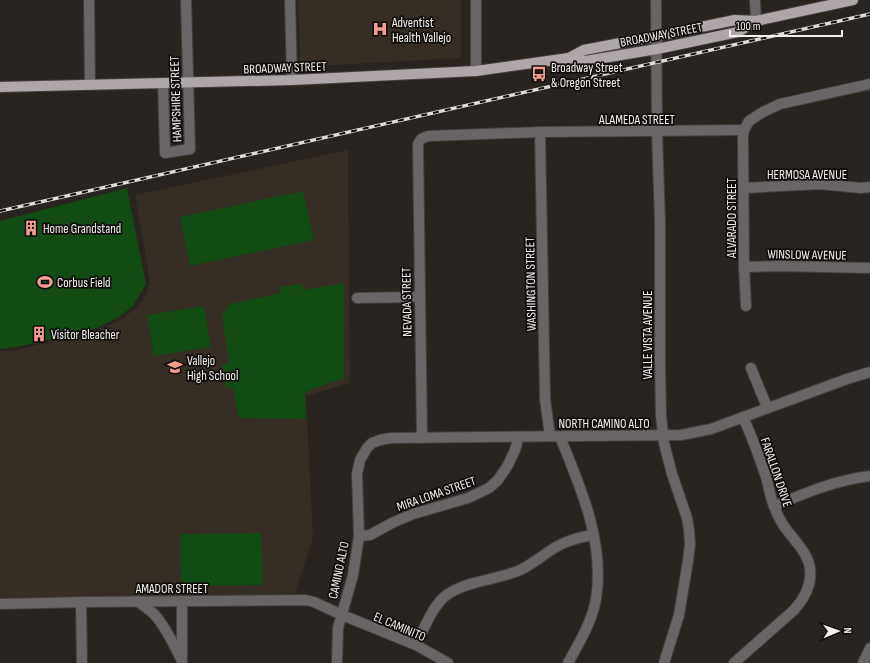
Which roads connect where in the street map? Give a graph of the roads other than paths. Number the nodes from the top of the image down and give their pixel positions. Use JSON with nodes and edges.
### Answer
{"nodes":[{"id":1,"x":89,"y":0,"type":"edge"},
{"id":2,"x":186,"y":0,"type":"edge"},
{"id":3,"x":290,"y":0,"type":"edge"},
{"id":4,"x":476,"y":0,"type":"edge"},
{"id":5,"x":656,"y":0,"type":"edge"},
{"id":6,"x":755,"y":0,"type":"edge"},
{"id":7,"x":853,"y":0,"type":"edge"},
{"id":8,"x":756,"y":21,"type":"junction"},
{"id":9,"x":657,"y":36,"type":"junction"},
{"id":10,"x":657,"y":49,"type":"junction"},
{"id":11,"x":569,"y":58,"type":"junction"},
{"id":12,"x":476,"y":71,"type":"junction"},
{"id":13,"x":292,"y":80,"type":"junction"},
{"id":14,"x":188,"y":82,"type":"junction"},
{"id":15,"x":162,"y":83,"type":"junction"},
{"id":16,"x":870,"y":84,"type":"edge"},
{"id":17,"x":90,"y":85,"type":"junction"},
{"id":18,"x":0,"y":87,"type":"edge"},
{"id":19,"x":744,"y":130,"type":"junction"},
{"id":20,"x":540,"y":132,"type":"junction"},
{"id":21,"x":657,"y":132,"type":"junction"},
{"id":22,"x":418,"y":166,"type":"joint"},
{"id":23,"x":870,"y":187,"type":"edge"},
{"id":24,"x":744,"y":188,"type":"junction"},
{"id":25,"x":744,"y":267,"type":"junction"},
{"id":26,"x":870,"y":268,"type":"edge"},
{"id":27,"x":419,"y":297,"type":"junction"},
{"id":28,"x":357,"y":298,"type":"dead end"},
{"id":29,"x":746,"y":306,"type":"dead end"},
{"id":30,"x":751,"y":368,"type":"dead end"},
{"id":31,"x":870,"y":372,"type":"edge"},
{"id":32,"x":767,"y":407,"type":"junction"},
{"id":33,"x":743,"y":417,"type":"junction"},
{"id":34,"x":663,"y":435,"type":"junction"},
{"id":35,"x":555,"y":436,"type":"junction"},
{"id":36,"x":517,"y":437,"type":"junction"},
{"id":37,"x":422,"y":438,"type":"junction"},
{"id":38,"x":870,"y":476,"type":"edge"},
{"id":39,"x":357,"y":482,"type":"joint"},
{"id":40,"x":774,"y":506,"type":"junction"},
{"id":41,"x":593,"y":535,"type":"junction"},
{"id":42,"x":359,"y":536,"type":"junction"},
{"id":43,"x":138,"y":601,"type":"junction"},
{"id":44,"x":182,"y":601,"type":"junction"},
{"id":45,"x":81,"y":602,"type":"junction"},
{"id":46,"x":0,"y":604,"type":"edge"},
{"id":47,"x":342,"y":616,"type":"junction"},
{"id":48,"x":416,"y":645,"type":"junction"},
{"id":49,"x":870,"y":648,"type":"edge"},
{"id":50,"x":182,"y":662,"type":"edge"},
{"id":51,"x":82,"y":663,"type":"edge"},
{"id":52,"x":337,"y":663,"type":"edge"},
{"id":53,"x":448,"y":663,"type":"edge"},
{"id":54,"x":568,"y":663,"type":"edge"},
{"id":55,"x":664,"y":663,"type":"edge"},
{"id":56,"x":734,"y":663,"type":"edge"},
{"id":57,"x":863,"y":663,"type":"edge"}],
"edges":[{"from":1,"to":17,"type":"street"},
{"from":2,"to":14,"type":"street","name":"HAMPSHIRE STREET"},
{"from":3,"to":13,"type":"street"},
{"from":4,"to":12,"type":"street"},
{"from":5,"to":9,"type":"street","name":"VALLE VISTA AVENUE"},
{"from":6,"to":8,"type":"street"},
{"from":7,"to":8,"type":"main road","name":"BROADWAY STREET"},
{"from":8,"to":9,"type":"main road","name":"BROADWAY STREET"},
{"from":8,"to":10,"type":"main road","name":"BROADWAY STREET"},
{"from":9,"to":10,"type":"street","name":"VALLE VISTA AVENUE"},
{"from":9,"to":11,"type":"main road","name":"BROADWAY STREET"},
{"from":10,"to":11,"type":"main road","name":"BROADWAY STREET"},
{"from":10,"to":21,"type":"street","name":"VALLE VISTA AVENUE"},
{"from":11,"to":12,"type":"main road","name":"BROADWAY STREET"},
{"from":12,"to":13,"type":"main road","name":"BROADWAY STREET"},
{"from":13,"to":14,"type":"main road","name":"BROADWAY STREET"},
{"from":14,"to":15,"type":"main road","name":"BROADWAY STREET"},
{"from":14,"to":15,"type":"street","name":"HAMPSHIRE STREET"},
{"from":15,"to":17,"type":"main road","name":"BROADWAY STREET"},
{"from":16,"to":19,"type":"street"},
{"from":17,"to":18,"type":"main road","name":"BROADWAY STREET"},
{"from":19,"to":21,"type":"street","name":"ALAMEDA STREET"},
{"from":19,"to":24,"type":"street","name":"ALVARADO STREET"},
{"from":20,"to":21,"type":"street","name":"ALAMEDA STREET"},
{"from":20,"to":22,"type":"street","name":"ALAMEDA STREET"},
{"from":20,"to":35,"type":"street","name":"WASHINGTON STREET"},
{"from":21,"to":34,"type":"street","name":"VALLE VISTA AVENUE"},
{"from":22,"to":27,"type":"street","name":"NEVADA STREET"},
{"from":23,"to":24,"type":"street","name":"HERMOSA AVENUE"},
{"from":24,"to":25,"type":"street","name":"ALVARADO STREET"},
{"from":25,"to":26,"type":"street","name":"WINSLOW AVENUE"},
{"from":25,"to":29,"type":"street","name":"ALVARADO STREET"},
{"from":27,"to":28,"type":"street"},
{"from":27,"to":37,"type":"street","name":"NEVADA STREET"},
{"from":30,"to":32,"type":"street"},
{"from":31,"to":32,"type":"street","name":"NORTH CAMINO ALTO"},
{"from":32,"to":33,"type":"street","name":"NORTH CAMINO ALTO"},
{"from":33,"to":34,"type":"street","name":"NORTH CAMINO ALTO"},
{"from":33,"to":40,"type":"street","name":"FARALLON DRIVE"},
{"from":34,"to":35,"type":"street","name":"NORTH CAMINO ALTO"},
{"from":34,"to":55,"type":"street","name":"VALLE VISTA AVENUE"},
{"from":35,"to":36,"type":"street","name":"NORTH CAMINO ALTO"},
{"from":35,"to":41,"type":"street","name":"WASHINGTON STREET"},
{"from":36,"to":37,"type":"street","name":"NORTH CAMINO ALTO"},
{"from":36,"to":42,"type":"street","name":"MIRA LOMA STREET"},
{"from":37,"to":39,"type":"street","name":"NORTH CAMINO ALTO"},
{"from":38,"to":40,"type":"street"},
{"from":39,"to":42,"type":"street","name":"CAMINO ALTO"},
{"from":40,"to":56,"type":"street","name":"FARALLON DRIVE"},
{"from":41,"to":48,"type":"street"},
{"from":41,"to":54,"type":"street","name":"WASHINGTON STREET"},
{"from":42,"to":47,"type":"street","name":"CAMINO ALTO"},
{"from":43,"to":44,"type":"street","name":"AMADOR STREET"},
{"from":43,"to":45,"type":"street","name":"AMADOR STREET"},
{"from":43,"to":50,"type":"street"},
{"from":44,"to":47,"type":"street","name":"AMADOR STREET"},
{"from":44,"to":50,"type":"street"},
{"from":45,"to":46,"type":"street","name":"AMADOR STREET"},
{"from":45,"to":51,"type":"street"},
{"from":47,"to":48,"type":"street","name":"EL CAMINITO"},
{"from":47,"to":52,"type":"street","name":"CAMINO ALTO"},
{"from":48,"to":53,"type":"street","name":"EL CAMINITO"},
{"from":49,"to":57,"type":"street"}]}
